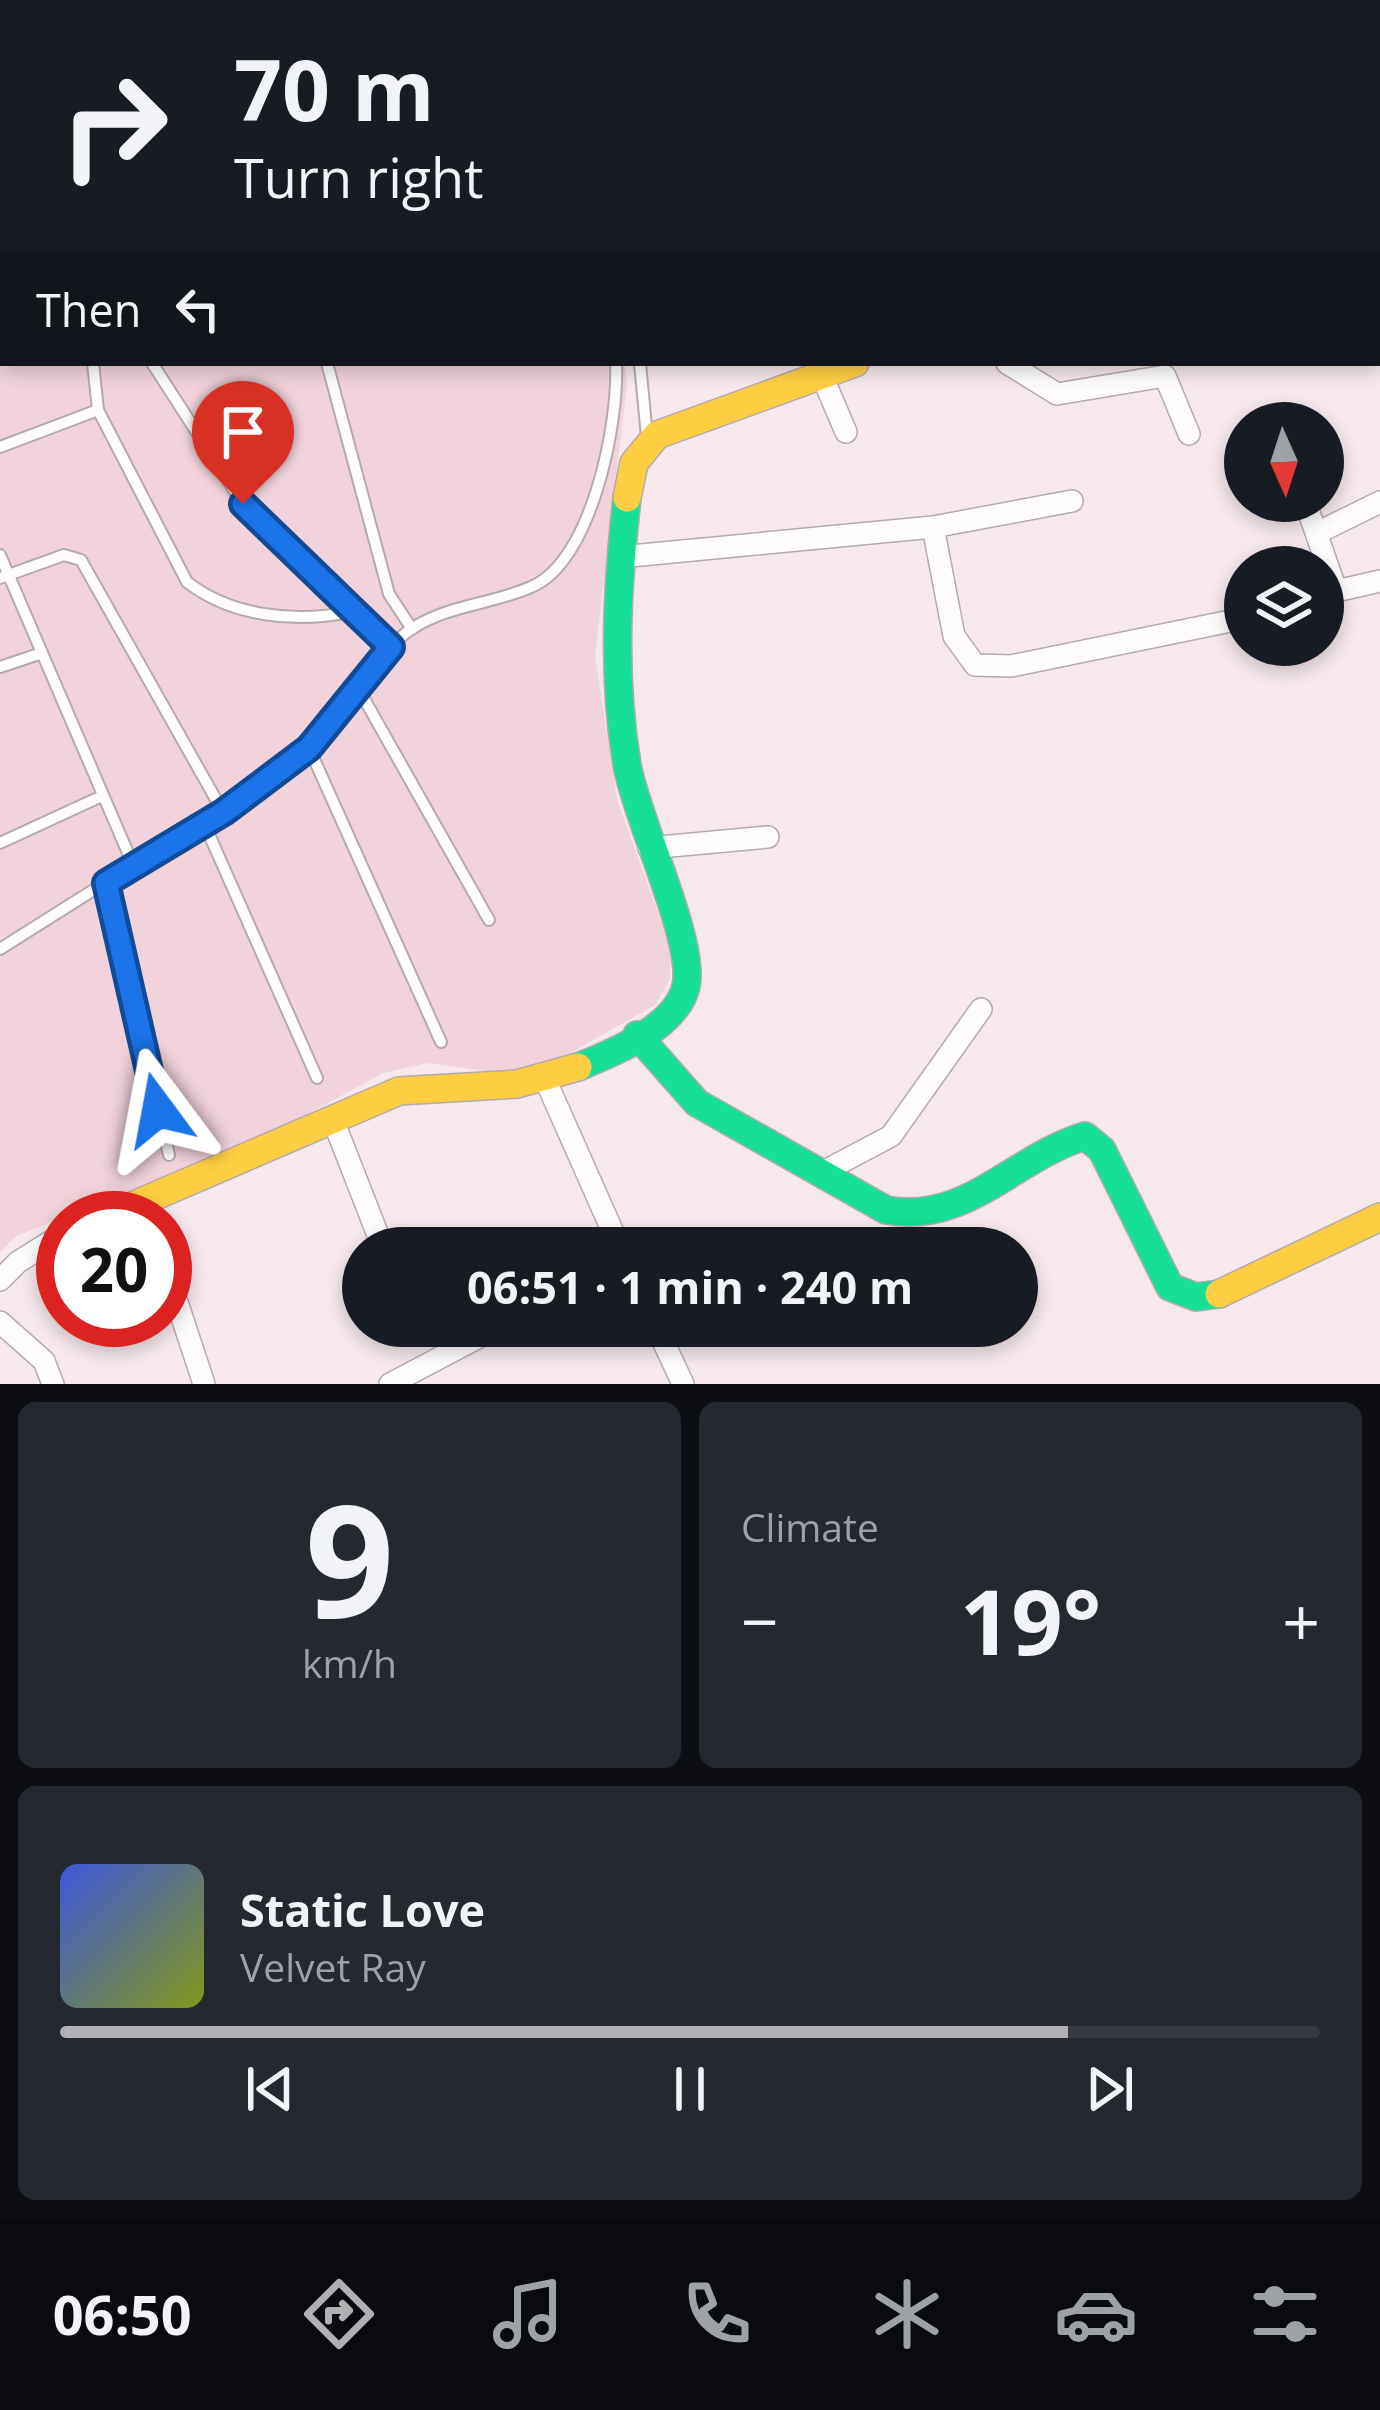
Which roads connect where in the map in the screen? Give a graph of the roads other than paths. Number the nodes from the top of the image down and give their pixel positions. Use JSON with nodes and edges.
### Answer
{"nodes":[{"id":1,"x":93,"y":366,"type":"edge"},
{"id":2,"x":154,"y":366,"type":"edge"},
{"id":3,"x":328,"y":366,"type":"edge"},
{"id":4,"x":616,"y":366,"type":"edge"},
{"id":5,"x":640,"y":366,"type":"edge"},
{"id":6,"x":847,"y":366,"type":"edge"},
{"id":7,"x":1012,"y":366,"type":"edge"},
{"id":8,"x":822,"y":376,"type":"junction"},
{"id":9,"x":98,"y":410,"type":"junction"},
{"id":10,"x":846,"y":432,"type":"dead end"},
{"id":11,"x":1189,"y":434,"type":"dead end"},
{"id":12,"x":647,"y":441,"type":"junction"},
{"id":13,"x":0,"y":447,"type":"edge"},
{"id":14,"x":1072,"y":502,"type":"dead end"},
{"id":15,"x":1380,"y":502,"type":"edge"},
{"id":16,"x":1314,"y":522,"type":"edge"},
{"id":17,"x":933,"y":527,"type":"junction"},
{"id":18,"x":1319,"y":532,"type":"junction"},
{"id":19,"x":1321,"y":546,"type":"edge"},
{"id":20,"x":0,"y":555,"type":"edge"},
{"id":21,"x":620,"y":557,"type":"junction"},
{"id":22,"x":4,"y":577,"type":"edge"},
{"id":23,"x":1380,"y":581,"type":"edge"},
{"id":24,"x":1344,"y":589,"type":"edge"},
{"id":25,"x":350,"y":612,"type":"junction"},
{"id":26,"x":1224,"y":622,"type":"edge"},
{"id":27,"x":412,"y":629,"type":"junction"},
{"id":28,"x":391,"y":647,"type":"junction"},
{"id":29,"x":39,"y":654,"type":"junction"},
{"id":30,"x":0,"y":667,"type":"edge"},
{"id":31,"x":358,"y":688,"type":"junction"},
{"id":32,"x":309,"y":748,"type":"junction"},
{"id":33,"x":102,"y":796,"type":"junction"},
{"id":34,"x":224,"y":812,"type":"junction"},
{"id":35,"x":204,"y":823,"type":"junction"},
{"id":36,"x":768,"y":838,"type":"dead end"},
{"id":37,"x":0,"y":843,"type":"edge"},
{"id":38,"x":649,"y":848,"type":"junction"},
{"id":39,"x":134,"y":867,"type":"junction"},
{"id":40,"x":106,"y":883,"type":"junction"},
{"id":41,"x":489,"y":920,"type":"dead end"},
{"id":42,"x":0,"y":950,"type":"edge"},
{"id":43,"x":981,"y":1009,"type":"dead end"},
{"id":44,"x":637,"y":1035,"type":"junction"},
{"id":45,"x":441,"y":1042,"type":"dead end"},
{"id":46,"x":317,"y":1078,"type":"dead end"},
{"id":47,"x":545,"y":1079,"type":"junction"},
{"id":48,"x":334,"y":1120,"type":"junction"},
{"id":49,"x":169,"y":1155,"type":"dead end"},
{"id":50,"x":821,"y":1173,"type":"junction"},
{"id":51,"x":192,"y":1191,"type":"edge"},
{"id":52,"x":1380,"y":1216,"type":"edge"},
{"id":53,"x":375,"y":1227,"type":"edge"},
{"id":54,"x":611,"y":1227,"type":"edge"},
{"id":55,"x":36,"y":1251,"type":"edge"},
{"id":56,"x":0,"y":1280,"type":"edge"},
{"id":57,"x":0,"y":1322,"type":"edge"},
{"id":58,"x":192,"y":1347,"type":"edge"},
{"id":59,"x":460,"y":1347,"type":"edge"},
{"id":60,"x":665,"y":1347,"type":"edge"},
{"id":61,"x":53,"y":1384,"type":"edge"},
{"id":62,"x":204,"y":1384,"type":"edge"},
{"id":63,"x":390,"y":1384,"type":"edge"},
{"id":64,"x":682,"y":1384,"type":"edge"}],
"edges":[{"from":1,"to":9,"type":"lane"},
{"from":2,"to":25,"type":"lane"},
{"from":3,"to":27,"type":"lane"},
{"from":4,"to":27,"type":"lane"},
{"from":5,"to":12,"type":"lane"},
{"from":6,"to":8,"type":"street"},
{"from":7,"to":11,"type":"street"},
{"from":8,"to":10,"type":"street"},
{"from":8,"to":12,"type":"street"},
{"from":9,"to":13,"type":"lane"},
{"from":9,"to":25,"type":"lane"},
{"from":12,"to":21,"type":"street"},
{"from":14,"to":17,"type":"street"},
{"from":15,"to":18,"type":"street"},
{"from":16,"to":18,"type":"street"},
{"from":17,"to":21,"type":"street"},
{"from":17,"to":26,"type":"street"},
{"from":18,"to":19,"type":"street"},
{"from":20,"to":22,"type":"lane"},
{"from":21,"to":38,"type":"street"},
{"from":22,"to":29,"type":"lane"},
{"from":22,"to":34,"type":"lane"},
{"from":23,"to":24,"type":"street"},
{"from":25,"to":28,"type":"lane"},
{"from":27,"to":28,"type":"lane"},
{"from":28,"to":31,"type":"lane"},
{"from":29,"to":30,"type":"lane"},
{"from":29,"to":33,"type":"lane"},
{"from":31,"to":32,"type":"lane"},
{"from":31,"to":41,"type":"lane"},
{"from":32,"to":34,"type":"lane"},
{"from":32,"to":45,"type":"lane"},
{"from":33,"to":37,"type":"lane"},
{"from":33,"to":39,"type":"lane"},
{"from":34,"to":35,"type":"lane"},
{"from":35,"to":39,"type":"lane"},
{"from":35,"to":46,"type":"lane"},
{"from":36,"to":38,"type":"street"},
{"from":38,"to":44,"type":"street"},
{"from":39,"to":40,"type":"lane"},
{"from":40,"to":42,"type":"lane"},
{"from":40,"to":49,"type":"lane"},
{"from":43,"to":50,"type":"street"},
{"from":44,"to":47,"type":"street"},
{"from":44,"to":50,"type":"street"},
{"from":47,"to":48,"type":"street"},
{"from":47,"to":54,"type":"street"},
{"from":48,"to":51,"type":"street"},
{"from":48,"to":53,"type":"street"},
{"from":50,"to":52,"type":"street"},
{"from":55,"to":56,"type":"street"},
{"from":57,"to":61,"type":"street"},
{"from":58,"to":62,"type":"street"},
{"from":59,"to":63,"type":"street"},
{"from":60,"to":64,"type":"street"}]}
